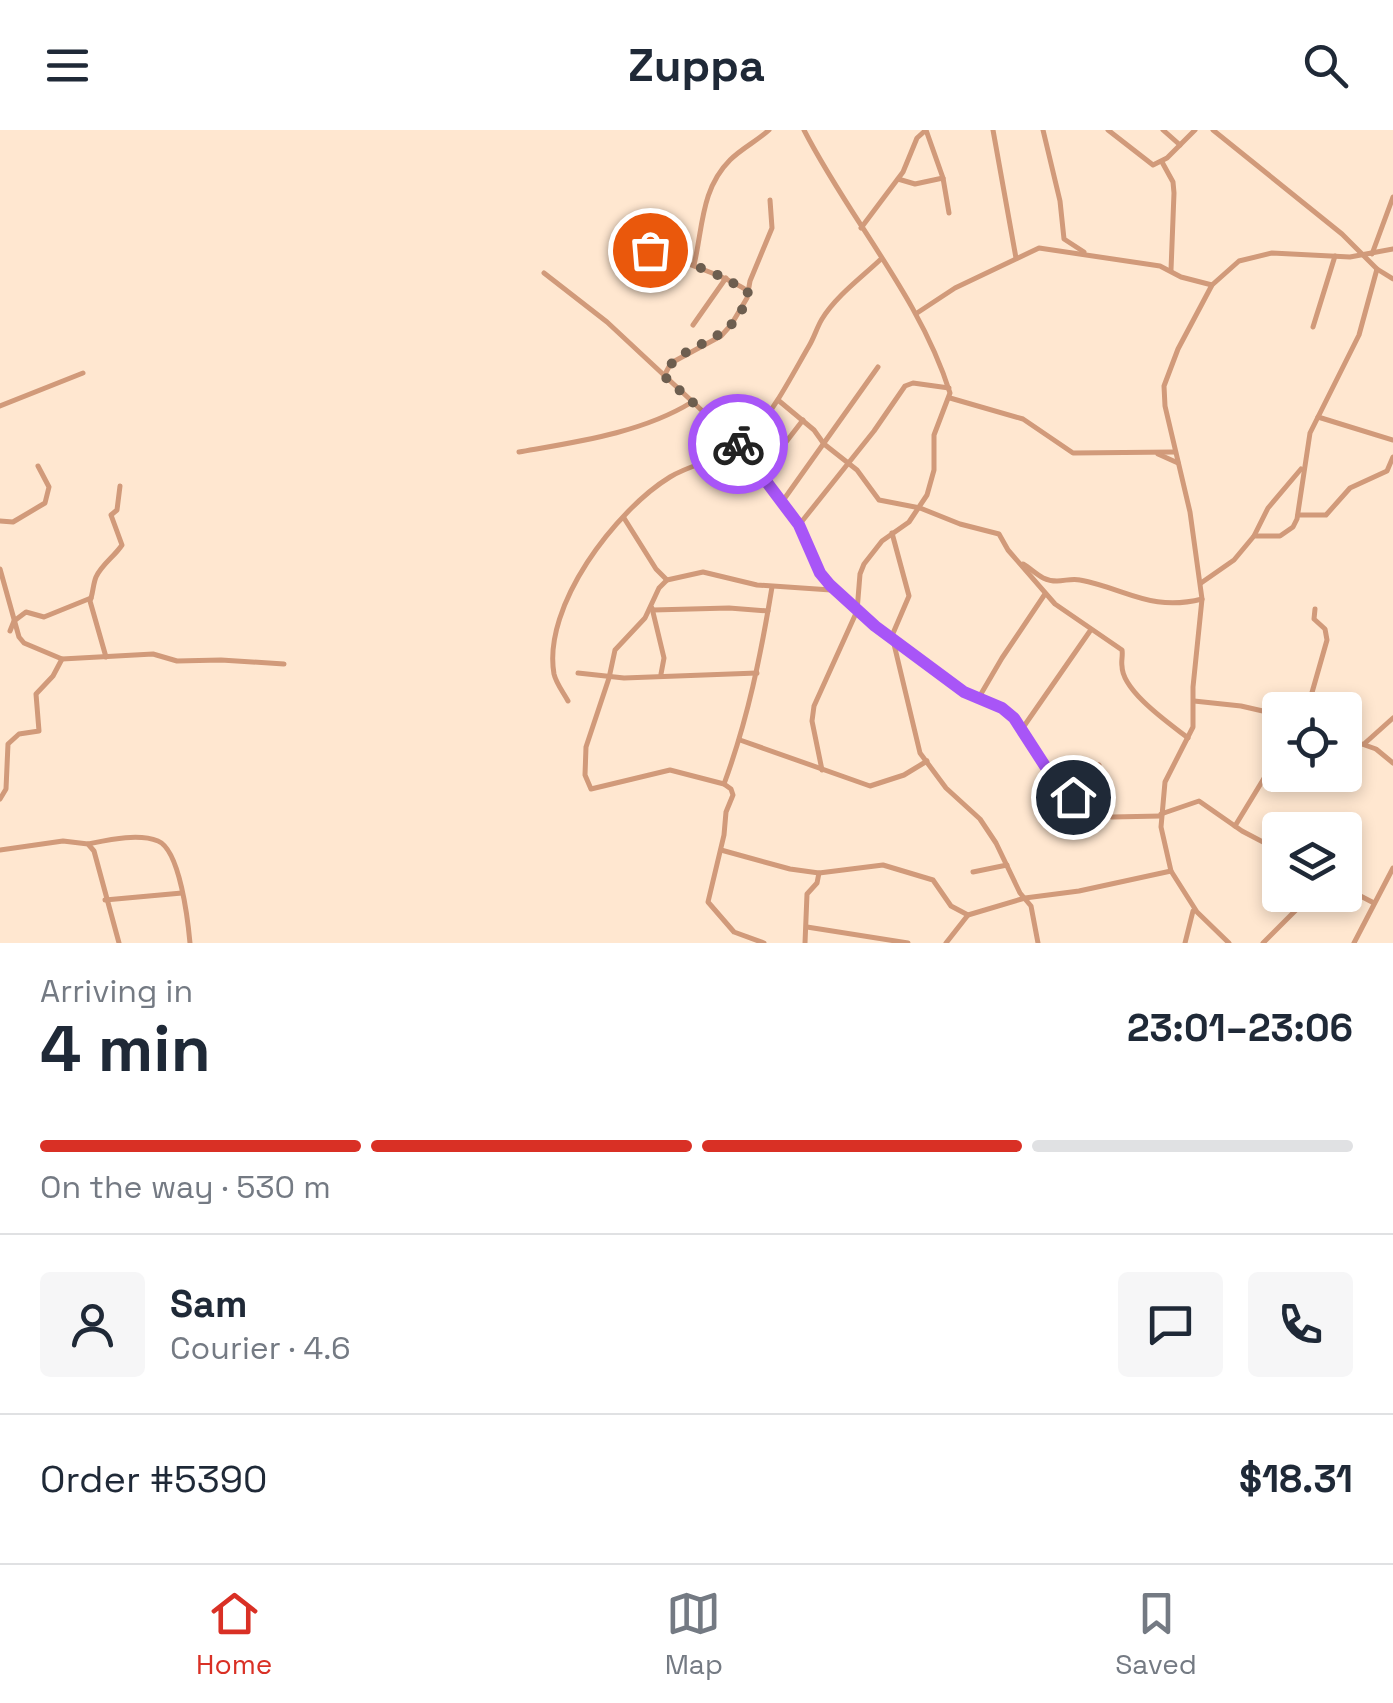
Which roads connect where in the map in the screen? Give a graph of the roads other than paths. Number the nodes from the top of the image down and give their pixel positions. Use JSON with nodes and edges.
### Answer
{"nodes":[{"id":1,"x":769,"y":130,"type":"edge"},
{"id":2,"x":804,"y":130,"type":"edge"},
{"id":3,"x":994,"y":130,"type":"edge"},
{"id":4,"x":1108,"y":130,"type":"edge"},
{"id":5,"x":1163,"y":130,"type":"edge"},
{"id":6,"x":1195,"y":130,"type":"edge"},
{"id":7,"x":1212,"y":130,"type":"edge"},
{"id":8,"x":1045,"y":131,"type":"edge"},
{"id":9,"x":1180,"y":145,"type":"junction"},
{"id":10,"x":1162,"y":162,"type":"junction"},
{"id":11,"x":943,"y":178,"type":"junction"},
{"id":12,"x":898,"y":179,"type":"junction"},
{"id":13,"x":1393,"y":197,"type":"edge"},
{"id":14,"x":770,"y":200,"type":"dead end"},
{"id":15,"x":949,"y":213,"type":"dead end"},
{"id":16,"x":861,"y":228,"type":"junction"},
{"id":17,"x":629,"y":238,"type":"dead end"},
{"id":18,"x":1393,"y":250,"type":"edge"},
{"id":19,"x":1086,"y":254,"type":"junction"},
{"id":20,"x":1368,"y":255,"type":"junction"},
{"id":21,"x":1334,"y":256,"type":"junction"},
{"id":22,"x":882,"y":258,"type":"junction"},
{"id":23,"x":1016,"y":258,"type":"junction"},
{"id":24,"x":694,"y":265,"type":"junction"},
{"id":25,"x":1377,"y":269,"type":"junction"},
{"id":26,"x":1172,"y":270,"type":"junction"},
{"id":27,"x":544,"y":273,"type":"dead end"},
{"id":28,"x":726,"y":278,"type":"junction"},
{"id":29,"x":1393,"y":279,"type":"edge"},
{"id":30,"x":1212,"y":285,"type":"junction"},
{"id":31,"x":748,"y":291,"type":"junction"},
{"id":32,"x":917,"y":313,"type":"junction"},
{"id":33,"x":693,"y":324,"type":"dead end"},
{"id":34,"x":1314,"y":326,"type":"dead end"},
{"id":35,"x":878,"y":367,"type":"dead end"},
{"id":36,"x":83,"y":373,"type":"dead end"},
{"id":37,"x":664,"y":376,"type":"junction"},
{"id":38,"x":949,"y":388,"type":"junction"},
{"id":39,"x":950,"y":398,"type":"junction"},
{"id":40,"x":778,"y":400,"type":"junction"},
{"id":41,"x":692,"y":402,"type":"junction"},
{"id":42,"x":0,"y":406,"type":"edge"},
{"id":43,"x":1318,"y":417,"type":"junction"},
{"id":44,"x":803,"y":420,"type":"junction"},
{"id":45,"x":1393,"y":440,"type":"edge"},
{"id":46,"x":824,"y":444,"type":"junction"},
{"id":47,"x":740,"y":446,"type":"junction"},
{"id":48,"x":519,"y":452,"type":"dead end"},
{"id":49,"x":1155,"y":452,"type":"junction"},
{"id":50,"x":1175,"y":452,"type":"junction"},
{"id":51,"x":1393,"y":457,"type":"edge"},
{"id":52,"x":849,"y":463,"type":"junction"},
{"id":53,"x":1178,"y":463,"type":"junction"},
{"id":54,"x":38,"y":466,"type":"dead end"},
{"id":55,"x":1302,"y":467,"type":"junction"},
{"id":56,"x":762,"y":473,"type":"junction"},
{"id":57,"x":120,"y":486,"type":"dead end"},
{"id":58,"x":782,"y":502,"type":"junction"},
{"id":59,"x":920,"y":508,"type":"junction"},
{"id":60,"x":1298,"y":515,"type":"junction"},
{"id":61,"x":624,"y":518,"type":"junction"},
{"id":62,"x":0,"y":522,"type":"edge"},
{"id":63,"x":799,"y":525,"type":"junction"},
{"id":64,"x":892,"y":532,"type":"junction"},
{"id":65,"x":1254,"y":536,"type":"junction"},
{"id":66,"x":1020,"y":563,"type":"junction"},
{"id":67,"x":0,"y":569,"type":"edge"},
{"id":68,"x":667,"y":580,"type":"junction"},
{"id":69,"x":1201,"y":583,"type":"junction"},
{"id":70,"x":772,"y":587,"type":"junction"},
{"id":71,"x":834,"y":590,"type":"junction"},
{"id":72,"x":1045,"y":594,"type":"junction"},
{"id":73,"x":91,"y":598,"type":"junction"},
{"id":74,"x":1202,"y":599,"type":"junction"},
{"id":75,"x":652,"y":608,"type":"junction"},
{"id":76,"x":1315,"y":608,"type":"dead end"},
{"id":77,"x":856,"y":610,"type":"junction"},
{"id":78,"x":768,"y":611,"type":"junction"},
{"id":79,"x":14,"y":621,"type":"junction"},
{"id":80,"x":1090,"y":631,"type":"junction"},
{"id":81,"x":0,"y":632,"type":"edge"},
{"id":82,"x":13,"y":632,"type":"junction"},
{"id":83,"x":892,"y":639,"type":"junction"},
{"id":84,"x":106,"y":656,"type":"junction"},
{"id":85,"x":62,"y":658,"type":"junction"},
{"id":86,"x":284,"y":664,"type":"dead end"},
{"id":87,"x":578,"y":673,"type":"dead end"},
{"id":88,"x":757,"y":673,"type":"junction"},
{"id":89,"x":660,"y":676,"type":"junction"},
{"id":90,"x":609,"y":678,"type":"junction"},
{"id":91,"x":1312,"y":692,"type":"edge"},
{"id":92,"x":978,"y":700,"type":"junction"},
{"id":93,"x":568,"y":701,"type":"dead end"},
{"id":94,"x":1194,"y":701,"type":"junction"},
{"id":95,"x":1262,"y":711,"type":"edge"},
{"id":96,"x":1032,"y":712,"type":"junction"},
{"id":97,"x":1014,"y":718,"type":"junction"},
{"id":98,"x":1393,"y":718,"type":"edge"},
{"id":99,"x":1022,"y":729,"type":"junction"},
{"id":100,"x":1189,"y":738,"type":"junction"},
{"id":101,"x":740,"y":740,"type":"junction"},
{"id":102,"x":1364,"y":744,"type":"joint"},
{"id":103,"x":1392,"y":760,"type":"edge"},
{"id":104,"x":926,"y":761,"type":"junction"},
{"id":105,"x":1099,"y":765,"type":"dead end"},
{"id":106,"x":822,"y":770,"type":"junction"},
{"id":107,"x":1262,"y":782,"type":"edge"},
{"id":108,"x":724,"y":784,"type":"junction"},
{"id":109,"x":1073,"y":797,"type":"junction"},
{"id":110,"x":0,"y":799,"type":"edge"},
{"id":111,"x":1161,"y":815,"type":"junction"},
{"id":112,"x":1236,"y":826,"type":"junction"},
{"id":113,"x":1262,"y":841,"type":"edge"},
{"id":114,"x":88,"y":844,"type":"junction"},
{"id":115,"x":721,"y":849,"type":"junction"},
{"id":116,"x":0,"y":850,"type":"edge"},
{"id":117,"x":1006,"y":865,"type":"junction"},
{"id":118,"x":1393,"y":868,"type":"edge"},
{"id":119,"x":1171,"y":871,"type":"junction"},
{"id":120,"x":819,"y":872,"type":"junction"},
{"id":121,"x":973,"y":872,"type":"dead end"},
{"id":122,"x":182,"y":893,"type":"junction"},
{"id":123,"x":1362,"y":897,"type":"edge"},
{"id":124,"x":1025,"y":898,"type":"junction"},
{"id":125,"x":105,"y":900,"type":"junction"},
{"id":126,"x":1374,"y":903,"type":"junction"},
{"id":127,"x":1194,"y":908,"type":"junction"},
{"id":128,"x":1294,"y":912,"type":"edge"},
{"id":129,"x":968,"y":915,"type":"junction"},
{"id":130,"x":807,"y":928,"type":"junction"},
{"id":131,"x":120,"y":943,"type":"edge"},
{"id":132,"x":190,"y":943,"type":"edge"},
{"id":133,"x":764,"y":943,"type":"edge"},
{"id":134,"x":806,"y":943,"type":"edge"},
{"id":135,"x":908,"y":943,"type":"edge"},
{"id":136,"x":946,"y":943,"type":"edge"},
{"id":137,"x":1038,"y":943,"type":"edge"},
{"id":138,"x":1185,"y":943,"type":"edge"},
{"id":139,"x":1229,"y":943,"type":"edge"},
{"id":140,"x":1263,"y":943,"type":"edge"},
{"id":141,"x":1354,"y":943,"type":"edge"}],
"edges":[{"from":1,"to":24,"type":"street"},
{"from":2,"to":16,"type":"street"},
{"from":3,"to":23,"type":"street"},
{"from":4,"to":10,"type":"street"},
{"from":5,"to":9,"type":"street"},
{"from":6,"to":9,"type":"street"},
{"from":7,"to":20,"type":"street"},
{"from":8,"to":19,"type":"street"},
{"from":9,"to":10,"type":"street"},
{"from":10,"to":26,"type":"street"},
{"from":11,"to":12,"type":"street"},
{"from":11,"to":12,"type":"street"},
{"from":11,"to":15,"type":"street"},
{"from":12,"to":16,"type":"street"},
{"from":13,"to":20,"type":"street"},
{"from":14,"to":31,"type":"street"},
{"from":16,"to":22,"type":"street"},
{"from":17,"to":24,"type":"street"},
{"from":18,"to":20,"type":"street"},
{"from":19,"to":23,"type":"street"},
{"from":19,"to":26,"type":"street"},
{"from":20,"to":21,"type":"street"},
{"from":20,"to":25,"type":"street"},
{"from":21,"to":30,"type":"street"},
{"from":21,"to":34,"type":"street"},
{"from":22,"to":32,"type":"street"},
{"from":22,"to":40,"type":"street"},
{"from":23,"to":32,"type":"street"},
{"from":24,"to":28,"type":"street"},
{"from":25,"to":29,"type":"street"},
{"from":25,"to":43,"type":"street"},
{"from":26,"to":30,"type":"street"},
{"from":27,"to":37,"type":"street"},
{"from":28,"to":31,"type":"street"},
{"from":28,"to":33,"type":"street"},
{"from":30,"to":50,"type":"street"},
{"from":31,"to":37,"type":"street"},
{"from":32,"to":38,"type":"street"},
{"from":35,"to":46,"type":"street"},
{"from":36,"to":42,"type":"street"},
{"from":37,"to":41,"type":"street"},
{"from":38,"to":39,"type":"street"},
{"from":38,"to":52,"type":"street"},
{"from":39,"to":49,"type":"street"},
{"from":39,"to":59,"type":"street"},
{"from":40,"to":44,"type":"street"},
{"from":40,"to":47,"type":"street"},
{"from":41,"to":47,"type":"street"},
{"from":41,"to":48,"type":"street"},
{"from":43,"to":45,"type":"street"},
{"from":43,"to":55,"type":"street"},
{"from":44,"to":46,"type":"street"},
{"from":44,"to":56,"type":"street"},
{"from":46,"to":52,"type":"street"},
{"from":46,"to":58,"type":"street"},
{"from":47,"to":56,"type":"street"},
{"from":47,"to":61,"type":"street"},
{"from":49,"to":50,"type":"street"},
{"from":49,"to":53,"type":"street"},
{"from":50,"to":53,"type":"street"},
{"from":51,"to":60,"type":"street"},
{"from":52,"to":59,"type":"street"},
{"from":52,"to":63,"type":"street"},
{"from":53,"to":69,"type":"street"},
{"from":54,"to":62,"type":"street"},
{"from":55,"to":60,"type":"street"},
{"from":55,"to":65,"type":"street"},
{"from":56,"to":58,"type":"street"},
{"from":57,"to":73,"type":"street"},
{"from":58,"to":63,"type":"street"},
{"from":59,"to":64,"type":"street"},
{"from":59,"to":66,"type":"street"},
{"from":60,"to":65,"type":"street"},
{"from":61,"to":68,"type":"street"},
{"from":61,"to":93,"type":"street"},
{"from":63,"to":71,"type":"street"},
{"from":64,"to":77,"type":"street"},
{"from":64,"to":83,"type":"street"},
{"from":65,"to":69,"type":"street"},
{"from":66,"to":72,"type":"street"},
{"from":66,"to":74,"type":"street"},
{"from":67,"to":79,"type":"street"},
{"from":68,"to":70,"type":"street"},
{"from":68,"to":75,"type":"street"},
{"from":69,"to":74,"type":"street"},
{"from":70,"to":71,"type":"street"},
{"from":70,"to":78,"type":"street"},
{"from":71,"to":77,"type":"street"},
{"from":72,"to":80,"type":"street"},
{"from":72,"to":92,"type":"street"},
{"from":73,"to":79,"type":"street"},
{"from":73,"to":84,"type":"street"},
{"from":74,"to":94,"type":"street"},
{"from":75,"to":78,"type":"street"},
{"from":75,"to":89,"type":"street"},
{"from":75,"to":90,"type":"street"},
{"from":76,"to":91,"type":"street"},
{"from":77,"to":83,"type":"street"},
{"from":77,"to":106,"type":"street"},
{"from":78,"to":88,"type":"street"},
{"from":79,"to":82,"type":"street"},
{"from":80,"to":96,"type":"street"},
{"from":80,"to":100,"type":"street"},
{"from":81,"to":82,"type":"street"},
{"from":82,"to":85,"type":"street"},
{"from":83,"to":92,"type":"street"},
{"from":83,"to":104,"type":"street"},
{"from":84,"to":85,"type":"street"},
{"from":84,"to":86,"type":"street"},
{"from":85,"to":110,"type":"street"},
{"from":87,"to":90,"type":"street"},
{"from":88,"to":89,"type":"street"},
{"from":88,"to":101,"type":"street"},
{"from":89,"to":90,"type":"street"},
{"from":90,"to":108,"type":"street"},
{"from":92,"to":97,"type":"street"},
{"from":94,"to":95,"type":"street"},
{"from":94,"to":100,"type":"street"},
{"from":96,"to":97,"type":"street"},
{"from":96,"to":99,"type":"street"},
{"from":97,"to":99,"type":"street"},
{"from":98,"to":102,"type":"street"},
{"from":99,"to":109,"type":"street"},
{"from":100,"to":111,"type":"street"},
{"from":101,"to":106,"type":"street"},
{"from":101,"to":108,"type":"street"},
{"from":102,"to":103,"type":"street"},
{"from":104,"to":106,"type":"street"},
{"from":104,"to":117,"type":"street"},
{"from":105,"to":109,"type":"street"},
{"from":107,"to":112,"type":"street"},
{"from":108,"to":115,"type":"street"},
{"from":109,"to":111,"type":"street"},
{"from":111,"to":112,"type":"street"},
{"from":111,"to":119,"type":"street"},
{"from":112,"to":113,"type":"street"},
{"from":114,"to":116,"type":"street"},
{"from":114,"to":122,"type":"street"},
{"from":114,"to":125,"type":"street"},
{"from":115,"to":120,"type":"street"},
{"from":115,"to":133,"type":"street"},
{"from":117,"to":121,"type":"street"},
{"from":117,"to":124,"type":"street"},
{"from":118,"to":126,"type":"street"},
{"from":119,"to":124,"type":"street"},
{"from":119,"to":127,"type":"street"},
{"from":120,"to":129,"type":"street"},
{"from":120,"to":130,"type":"street"},
{"from":122,"to":125,"type":"street"},
{"from":122,"to":132,"type":"street"},
{"from":123,"to":126,"type":"street"},
{"from":124,"to":129,"type":"street"},
{"from":124,"to":137,"type":"street"},
{"from":125,"to":131,"type":"street"},
{"from":126,"to":141,"type":"street"},
{"from":127,"to":138,"type":"street"},
{"from":127,"to":139,"type":"street"},
{"from":128,"to":140,"type":"street"},
{"from":129,"to":136,"type":"street"},
{"from":130,"to":134,"type":"street"},
{"from":130,"to":135,"type":"street"}]}
